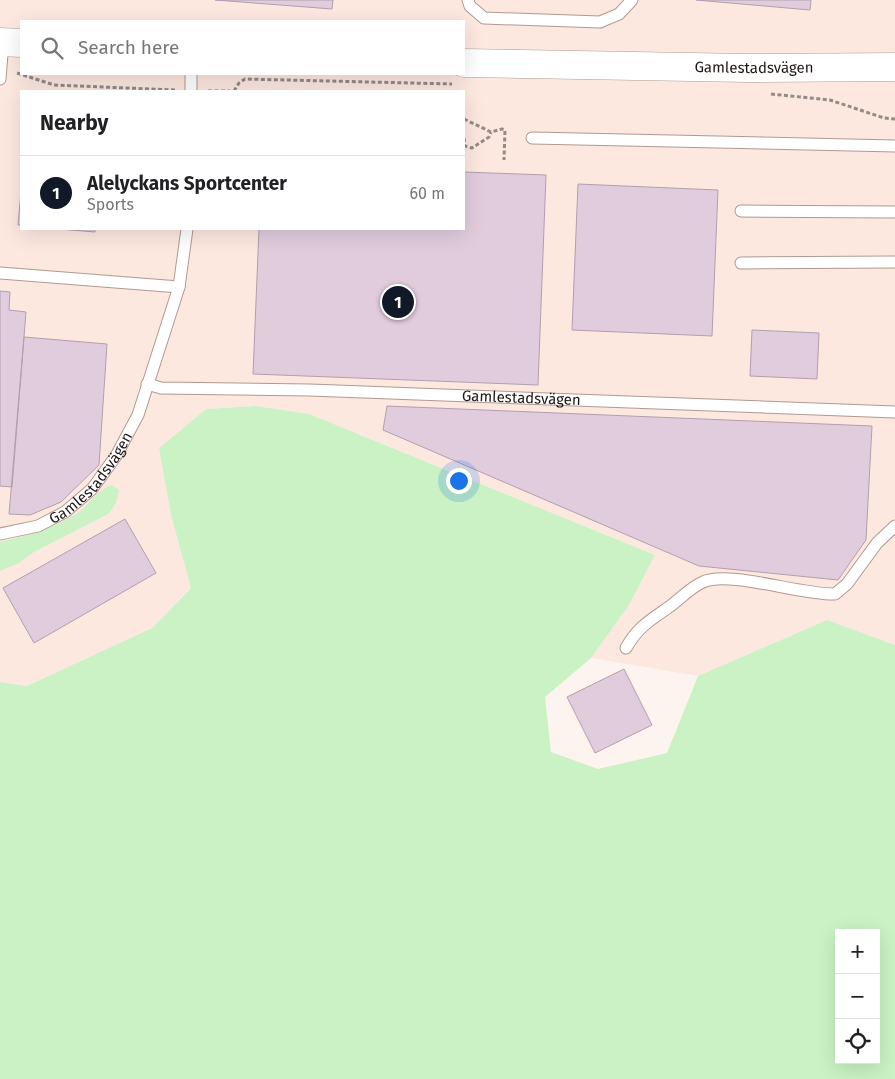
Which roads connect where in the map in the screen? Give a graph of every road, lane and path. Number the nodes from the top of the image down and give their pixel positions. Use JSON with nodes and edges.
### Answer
{"nodes":[{"id":1,"x":468,"y":0,"type":"edge"},
{"id":2,"x":632,"y":0,"type":"edge"},
{"id":3,"x":5,"y":55,"type":"edge"},
{"id":4,"x":465,"y":63,"type":"edge"},
{"id":5,"x":20,"y":64,"type":"edge"},
{"id":6,"x":895,"y":67,"type":"edge"},
{"id":7,"x":38,"y":75,"type":"edge"},
{"id":8,"x":191,"y":75,"type":"edge"},
{"id":9,"x":167,"y":90,"type":"edge"},
{"id":10,"x":190,"y":90,"type":"edge"},
{"id":11,"x":768,"y":94,"type":"dead end"},
{"id":12,"x":465,"y":119,"type":"edge"},
{"id":13,"x":895,"y":119,"type":"edge"},
{"id":14,"x":491,"y":132,"type":"junction"},
{"id":15,"x":532,"y":138,"type":"dead end"},
{"id":16,"x":465,"y":146,"type":"edge"},
{"id":17,"x":895,"y":146,"type":"edge"},
{"id":18,"x":504,"y":160,"type":"dead end"},
{"id":19,"x":741,"y":211,"type":"dead end"},
{"id":20,"x":895,"y":212,"type":"edge"},
{"id":21,"x":187,"y":230,"type":"edge"},
{"id":22,"x":895,"y":262,"type":"edge"},
{"id":23,"x":741,"y":263,"type":"dead end"},
{"id":24,"x":0,"y":273,"type":"edge"},
{"id":25,"x":179,"y":288,"type":"junction"},
{"id":26,"x":147,"y":384,"type":"junction"},
{"id":27,"x":895,"y":412,"type":"edge"},
{"id":28,"x":895,"y":526,"type":"edge"},
{"id":29,"x":0,"y":534,"type":"edge"},
{"id":30,"x":626,"y":648,"type":"dead end"}],
"edges":[{"from":1,"to":2,"type":"lane"},
{"from":3,"to":5,"type":"path"},
{"from":4,"to":6,"type":"street","name":"Gamlestadsvägen"},
{"from":7,"to":9,"type":"path"},
{"from":8,"to":10,"type":"lane"},
{"from":11,"to":13,"type":"path"},
{"from":12,"to":14,"type":"path"},
{"from":14,"to":16,"type":"path"},
{"from":14,"to":18,"type":"path"},
{"from":15,"to":17,"type":"lane"},
{"from":19,"to":20,"type":"lane"},
{"from":21,"to":25,"type":"lane","name":"Gamlestadsvägen"},
{"from":22,"to":23,"type":"lane"},
{"from":24,"to":25,"type":"lane"},
{"from":25,"to":26,"type":"lane","name":"Gamlestadsvägen"},
{"from":26,"to":27,"type":"lane","name":"Gamlestadsvägen"},
{"from":26,"to":29,"type":"lane","name":"Gamlestadsvägen"},
{"from":28,"to":30,"type":"lane"}]}
